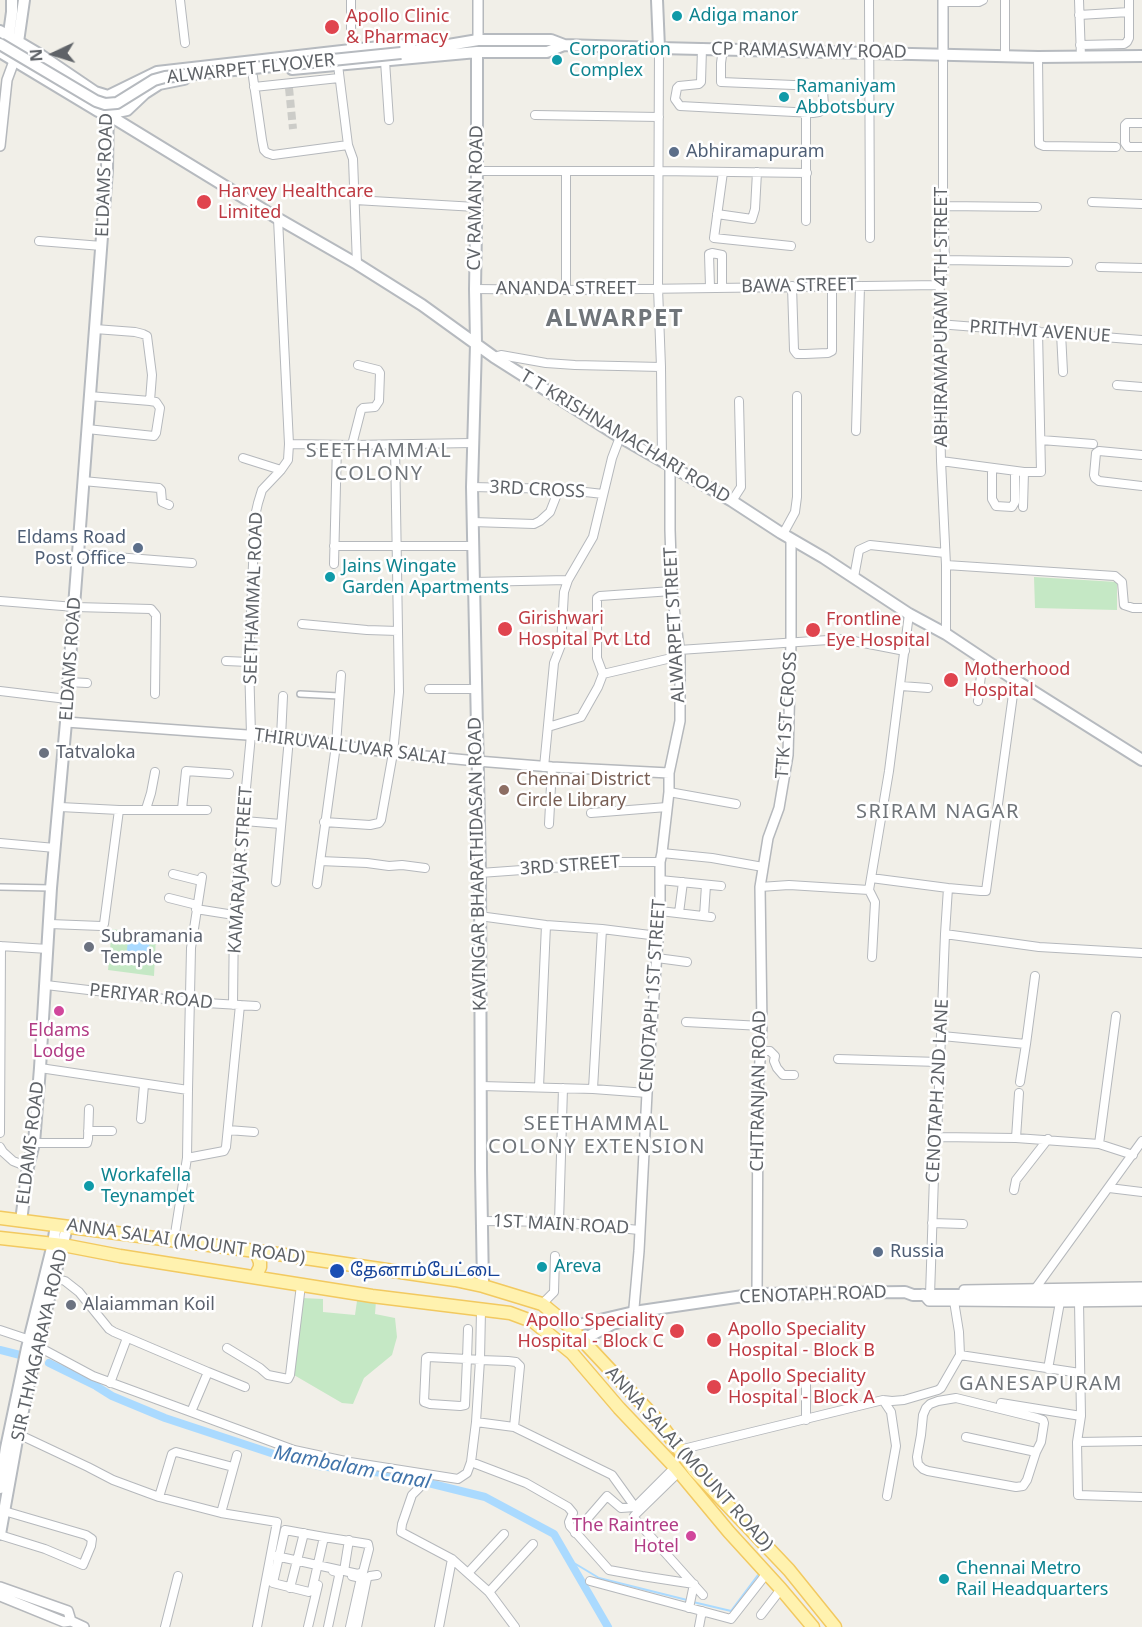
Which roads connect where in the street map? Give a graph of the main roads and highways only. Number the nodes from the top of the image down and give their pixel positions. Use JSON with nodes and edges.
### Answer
{"nodes":[{"id":1,"x":12,"y":0,"type":"edge"},
{"id":2,"x":24,"y":0,"type":"edge"},
{"id":3,"x":657,"y":0,"type":"edge"},
{"id":4,"x":7,"y":35,"type":"edge"},
{"id":5,"x":0,"y":44,"type":"edge"},
{"id":6,"x":477,"y":46,"type":"junction"},
{"id":7,"x":658,"y":48,"type":"junction"},
{"id":8,"x":415,"y":50,"type":"junction"},
{"id":9,"x":39,"y":54,"type":"junction"},
{"id":10,"x":6,"y":56,"type":"edge"},
{"id":11,"x":1142,"y":56,"type":"edge"},
{"id":12,"x":252,"y":67,"type":"junction"},
{"id":13,"x":108,"y":96,"type":"junction"},
{"id":14,"x":107,"y":114,"type":"junction"},
{"id":15,"x":476,"y":344,"type":"junction"},
{"id":16,"x":472,"y":443,"type":"joint"},
{"id":17,"x":1142,"y":760,"type":"edge"},
{"id":18,"x":0,"y":1218,"type":"edge"},
{"id":19,"x":21,"y":1221,"type":"junction"},
{"id":20,"x":61,"y":1226,"type":"junction"},
{"id":21,"x":0,"y":1238,"type":"edge"},
{"id":22,"x":58,"y":1245,"type":"junction"},
{"id":23,"x":256,"y":1252,"type":"junction"},
{"id":24,"x":271,"y":1253,"type":"junction"},
{"id":25,"x":260,"y":1278,"type":"junction"},
{"id":26,"x":483,"y":1286,"type":"junction"},
{"id":27,"x":922,"y":1294,"type":"junction"},
{"id":28,"x":1142,"y":1295,"type":"edge"},
{"id":29,"x":633,"y":1315,"type":"junction"},
{"id":30,"x":570,"y":1327,"type":"junction"},
{"id":31,"x":582,"y":1340,"type":"junction"},
{"id":32,"x":34,"y":1343,"type":"junction"},
{"id":33,"x":562,"y":1344,"type":"junction"},
{"id":34,"x":10,"y":1430,"type":"edge"},
{"id":35,"x":0,"y":1488,"type":"edge"},
{"id":36,"x":0,"y":1535,"type":"edge"},
{"id":37,"x":786,"y":1567,"type":"junction"},
{"id":38,"x":773,"y":1581,"type":"junction"},
{"id":39,"x":813,"y":1627,"type":"edge"},
{"id":40,"x":835,"y":1627,"type":"edge"}],
"edges":[{"from":1,"to":4,"type":"main road"},
{"from":2,"to":4,"type":"main road"},
{"from":2,"to":9,"type":"main road"},
{"from":3,"to":7,"type":"main road"},
{"from":4,"to":9,"type":"main road"},
{"from":4,"to":10,"type":"main road"},
{"from":5,"to":8,"type":"main road","name":"ALWARPET FLYOVER","bridge":true},
{"from":6,"to":7,"type":"main road","name":"CP RAMASWAMY ROAD"},
{"from":6,"to":8,"type":"main road"},
{"from":6,"to":12,"type":"main road"},
{"from":6,"to":15,"type":"main road","name":"CV RAMAN ROAD"},
{"from":7,"to":11,"type":"main road","name":"CP RAMASWAMY ROAD"},
{"from":8,"to":12,"type":"main road"},
{"from":9,"to":13,"type":"main road"},
{"from":10,"to":14,"type":"main road","name":"T T KRISHNAMACHARI ROAD"},
{"from":12,"to":13,"type":"main road"},
{"from":12,"to":14,"type":"main road"},
{"from":13,"to":14,"type":"main road","name":"ELDAMS ROAD"},
{"from":14,"to":15,"type":"main road","name":"T T KRISHNAMACHARI ROAD"},
{"from":14,"to":19,"type":"main road","name":"ELDAMS ROAD"},
{"from":15,"to":16,"type":"main road","name":"CV RAMAN ROAD"},
{"from":15,"to":17,"type":"main road","name":"T T KRISHNAMACHARI ROAD"},
{"from":16,"to":26,"type":"main road","name":"KAVINGAR BHARATHIDASAN ROAD"},
{"from":18,"to":19,"type":"main road","name":"ANNA SALAI (MOUNT ROAD)"},
{"from":19,"to":20,"type":"main road","name":"ANNA SALAI (MOUNT ROAD)"},
{"from":20,"to":22,"type":"main road","name":"SIR THYAGARAYA ROAD"},
{"from":20,"to":23,"type":"main road","name":"ANNA SALAI (MOUNT ROAD)"},
{"from":21,"to":22,"type":"main road","name":"ANNA SALAI (MOUNT ROAD)"},
{"from":22,"to":25,"type":"main road","name":"ANNA SALAI (MOUNT ROAD)"},
{"from":22,"to":32,"type":"main road","name":"SIR THYAGARAYA ROAD"},
{"from":22,"to":32,"type":"main road","name":"SIR THYAGARAYA ROAD"},
{"from":23,"to":24,"type":"main road","name":"ANNA SALAI (MOUNT ROAD)"},
{"from":23,"to":25,"type":"main road"},
{"from":24,"to":25,"type":"main road"},
{"from":24,"to":26,"type":"main road","name":"ANNA SALAI (MOUNT ROAD)"},
{"from":25,"to":33,"type":"main road","name":"ANNA SALAI (MOUNT ROAD)"},
{"from":26,"to":30,"type":"main road","name":"ANNA SALAI (MOUNT ROAD)"},
{"from":27,"to":28,"type":"main road"},
{"from":27,"to":29,"type":"main road","name":"CENOTAPH ROAD"},
{"from":27,"to":29,"type":"main road","name":"CENOTAPH ROAD"},
{"from":29,"to":30,"type":"main road","name":"CENOTAPH ROAD"},
{"from":29,"to":31,"type":"main road","name":"CENOTAPH ROAD"},
{"from":30,"to":31,"type":"main road","name":"ANNA SALAI (MOUNT ROAD)"},
{"from":31,"to":33,"type":"main road","name":"CENOTAPH ROAD"},
{"from":31,"to":37,"type":"main road","name":"ANNA SALAI (MOUNT ROAD)"},
{"from":32,"to":34,"type":"main road","name":"SIR THYAGARAYA ROAD"},
{"from":33,"to":38,"type":"main road","name":"ANNA SALAI (MOUNT ROAD)"},
{"from":34,"to":35,"type":"main road","name":"SIR THYAGARAYA ROAD"},
{"from":34,"to":36,"type":"main road","name":"SIR THYAGARAYA ROAD"},
{"from":37,"to":38,"type":"main road"},
{"from":37,"to":40,"type":"main road","name":"ANNA SALAI (MOUNT ROAD)"},
{"from":38,"to":39,"type":"main road","name":"ANNA SALAI (MOUNT ROAD)"}]}
